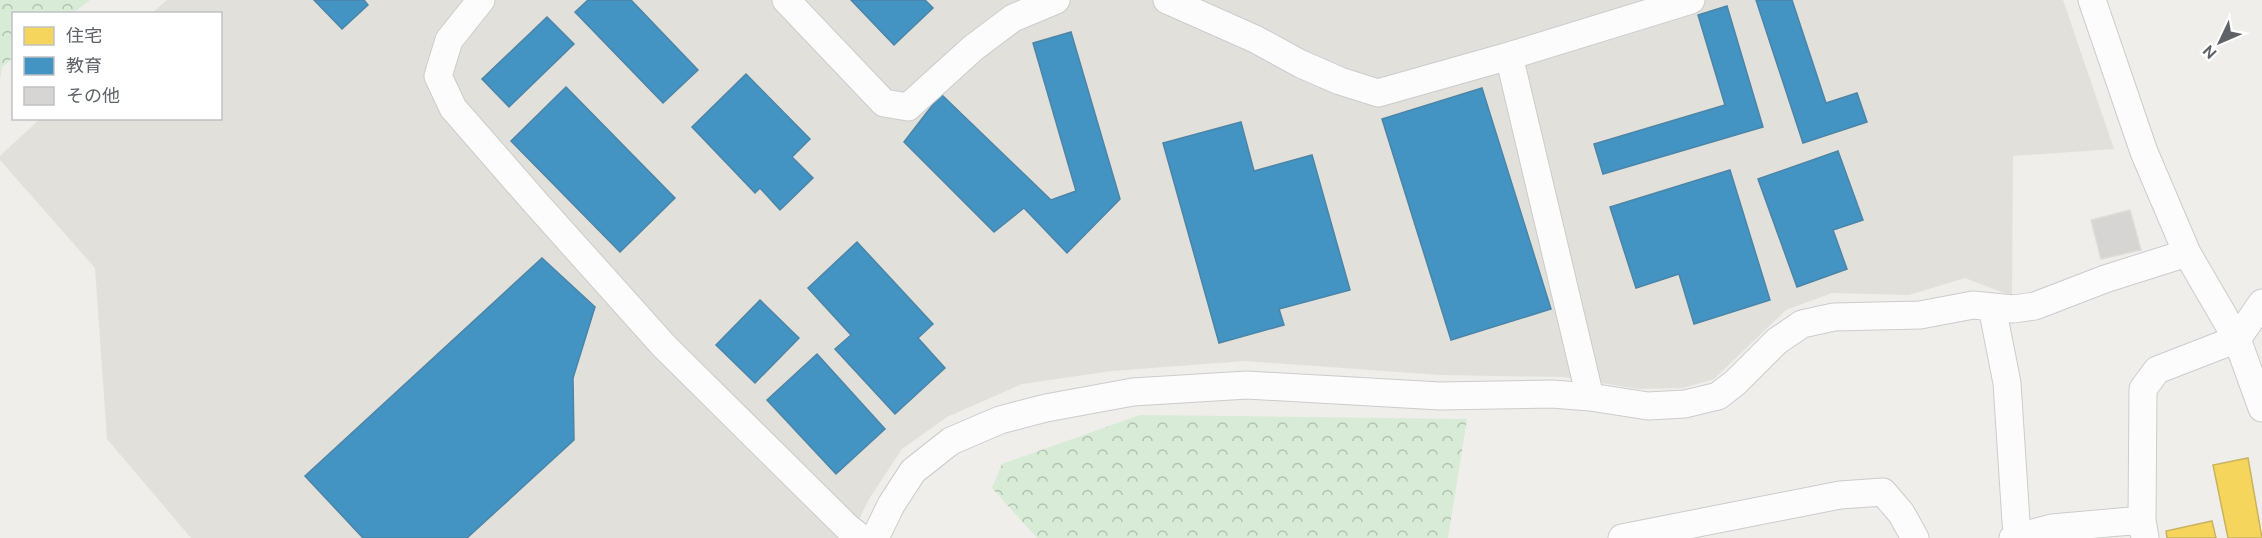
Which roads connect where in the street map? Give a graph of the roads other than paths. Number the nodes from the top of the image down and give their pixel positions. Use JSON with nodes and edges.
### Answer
{"nodes":[{"id":1,"x":481,"y":0,"type":"edge"},
{"id":2,"x":786,"y":0,"type":"edge"},
{"id":3,"x":1056,"y":0,"type":"edge"},
{"id":4,"x":1167,"y":0,"type":"edge"},
{"id":5,"x":1691,"y":0,"type":"edge"},
{"id":6,"x":2094,"y":0,"type":"edge"},
{"id":7,"x":1509,"y":56,"type":"junction"},
{"id":8,"x":2187,"y":253,"type":"junction"},
{"id":9,"x":2262,"y":303,"type":"edge"},
{"id":10,"x":1992,"y":307,"type":"junction"},
{"id":11,"x":2237,"y":339,"type":"junction"},
{"id":12,"x":1590,"y":396,"type":"junction"},
{"id":13,"x":2262,"y":408,"type":"edge"},
{"id":14,"x":2144,"y":529,"type":"edge"},
{"id":15,"x":861,"y":538,"type":"edge"},
{"id":16,"x":875,"y":538,"type":"edge"},
{"id":17,"x":1622,"y":538,"type":"edge"},
{"id":18,"x":1915,"y":538,"type":"edge"},
{"id":19,"x":2015,"y":538,"type":"edge"}],
"edges":[{"from":1,"to":15,"type":"street"},
{"from":2,"to":3,"type":"street"},
{"from":4,"to":7,"type":"street"},
{"from":5,"to":7,"type":"street"},
{"from":6,"to":8,"type":"street"},
{"from":7,"to":12,"type":"street"},
{"from":8,"to":10,"type":"street"},
{"from":8,"to":11,"type":"street"},
{"from":9,"to":11,"type":"street"},
{"from":10,"to":12,"type":"street"},
{"from":10,"to":19,"type":"street"},
{"from":11,"to":13,"type":"street"},
{"from":11,"to":14,"type":"street"},
{"from":12,"to":16,"type":"street"},
{"from":14,"to":19,"type":"street"},
{"from":17,"to":18,"type":"street"}]}
